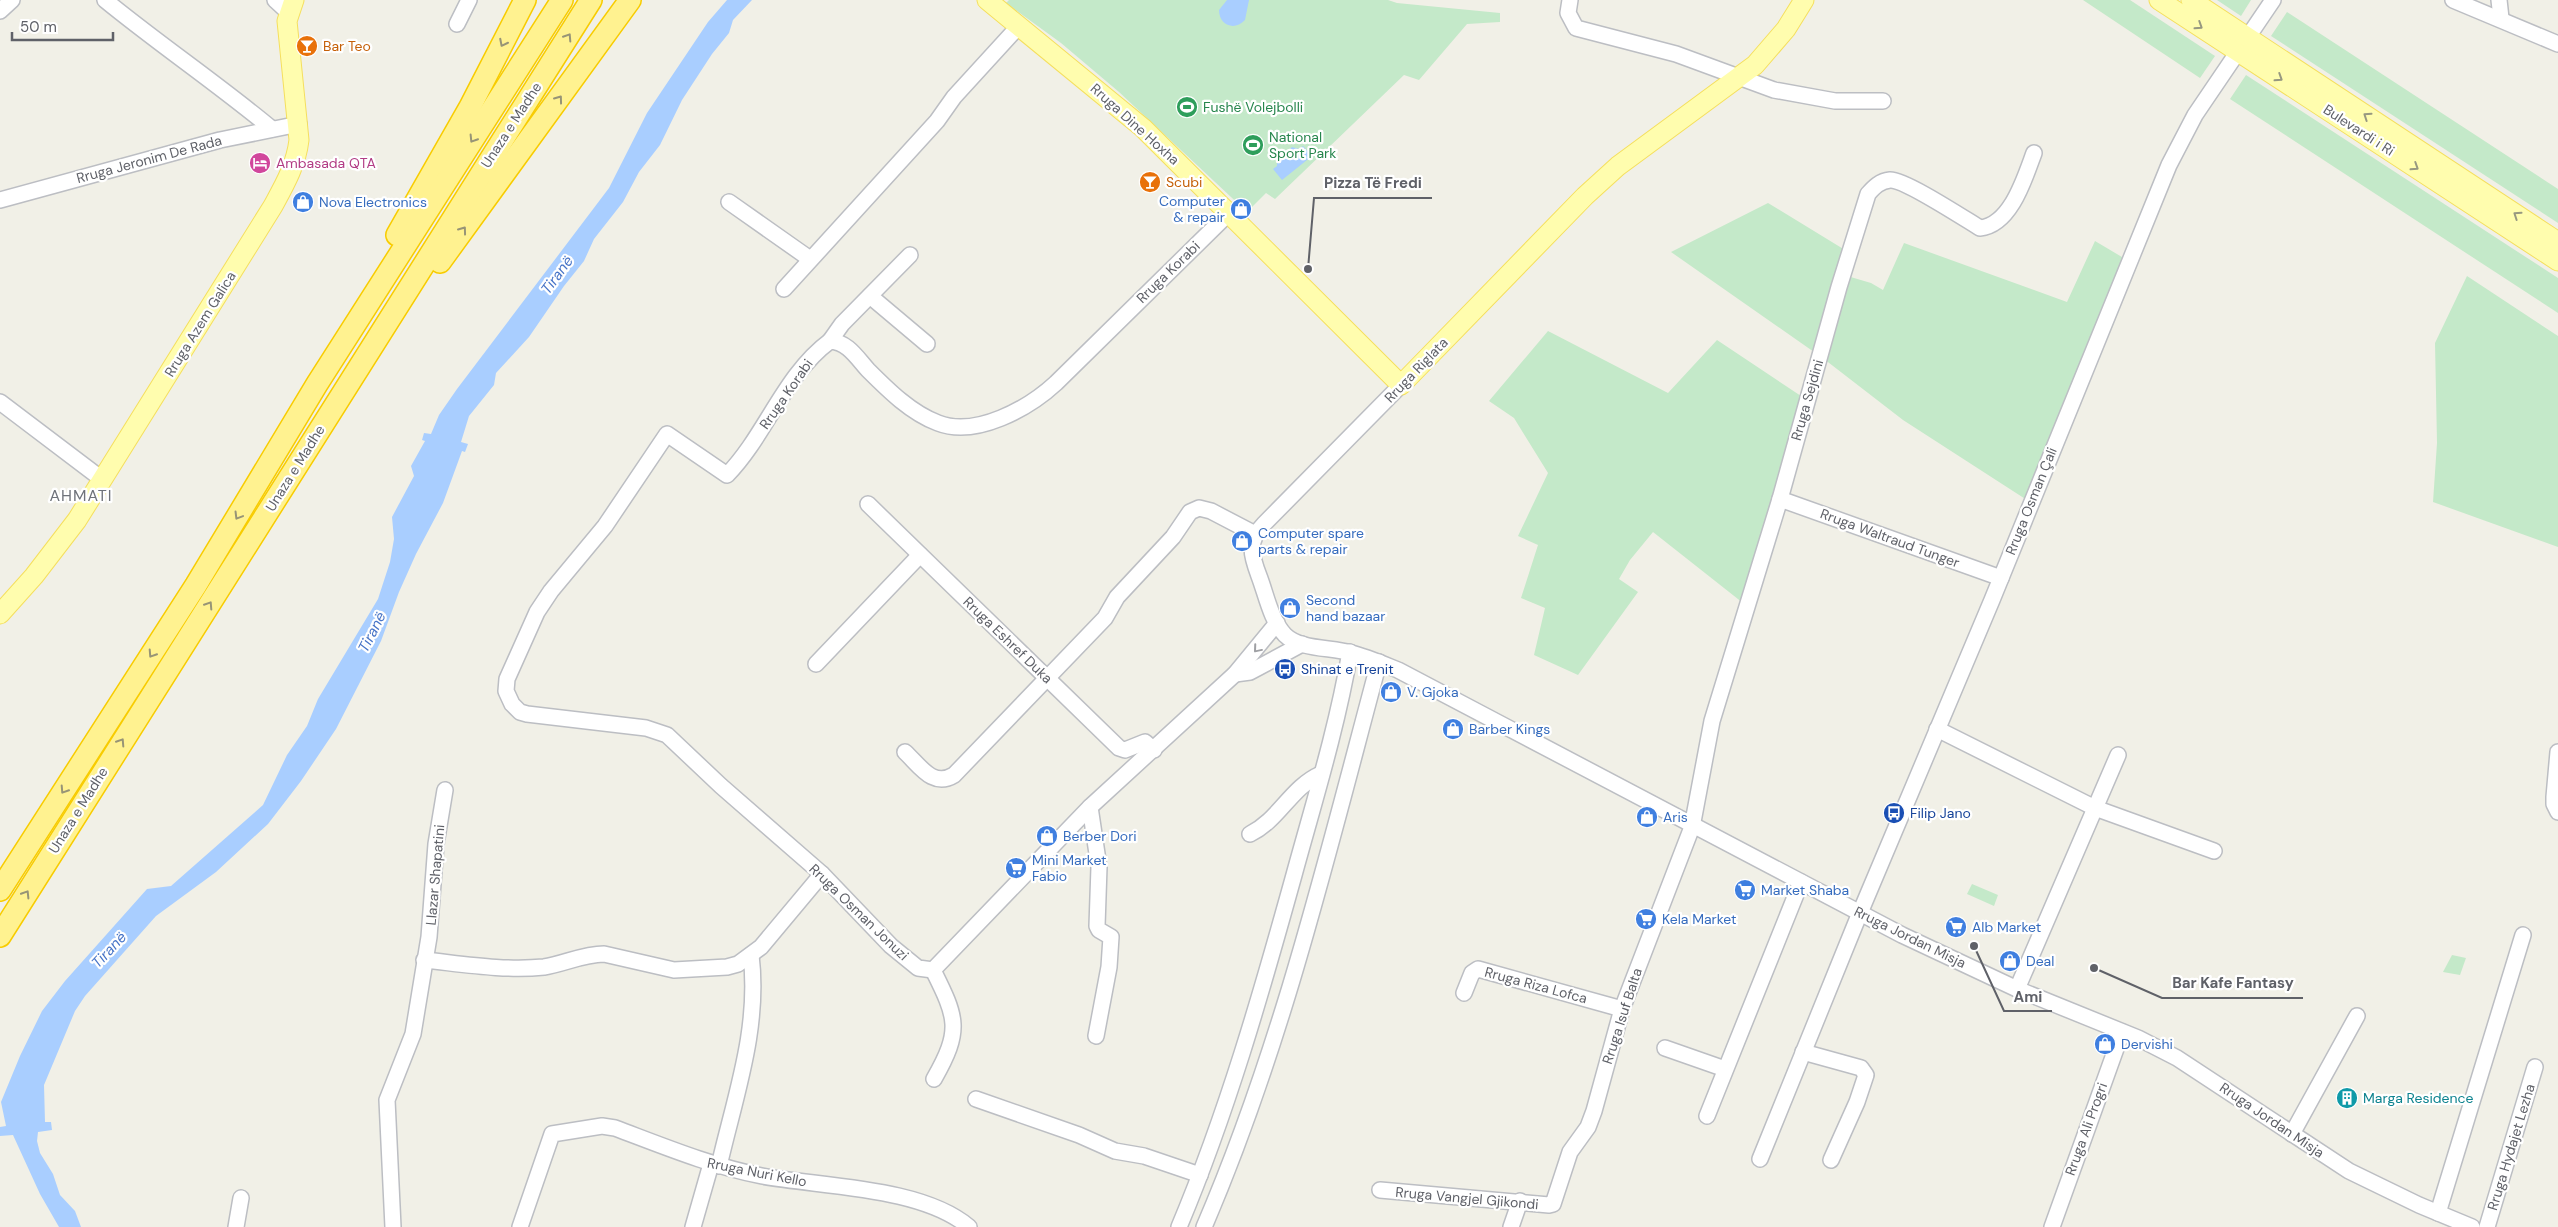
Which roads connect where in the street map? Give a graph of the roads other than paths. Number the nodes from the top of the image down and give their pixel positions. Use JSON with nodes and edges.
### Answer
{"nodes":[{"id":1,"x":12,"y":0,"type":"edge"},
{"id":2,"x":105,"y":0,"type":"edge"},
{"id":3,"x":469,"y":0,"type":"edge"},
{"id":4,"x":525,"y":0,"type":"edge"},
{"id":5,"x":562,"y":0,"type":"edge"},
{"id":6,"x":591,"y":0,"type":"edge"},
{"id":7,"x":630,"y":0,"type":"edge"},
{"id":8,"x":987,"y":0,"type":"edge"},
{"id":9,"x":1570,"y":0,"type":"edge"},
{"id":10,"x":1804,"y":0,"type":"edge"},
{"id":11,"x":2159,"y":0,"type":"edge"},
{"id":12,"x":2191,"y":0,"type":"edge"},
{"id":13,"x":2273,"y":0,"type":"edge"},
{"id":14,"x":2454,"y":0,"type":"edge"},
{"id":15,"x":2499,"y":0,"type":"edge"},
{"id":16,"x":286,"y":4,"type":"edge"},
{"id":17,"x":0,"y":11,"type":"edge"},
{"id":18,"x":2500,"y":18,"type":"junction"},
{"id":19,"x":458,"y":24,"type":"dead end"},
{"id":20,"x":1018,"y":27,"type":"junction"},
{"id":21,"x":2243,"y":44,"type":"junction"},
{"id":22,"x":2558,"y":44,"type":"edge"},
{"id":23,"x":1739,"y":78,"type":"junction"},
{"id":24,"x":1883,"y":101,"type":"dead end"},
{"id":25,"x":298,"y":124,"type":"junction"},
{"id":26,"x":272,"y":129,"type":"junction"},
{"id":27,"x":2034,"y":153,"type":"dead end"},
{"id":28,"x":0,"y":200,"type":"edge"},
{"id":29,"x":729,"y":202,"type":"dead end"},
{"id":30,"x":1228,"y":214,"type":"junction"},
{"id":31,"x":2558,"y":242,"type":"edge"},
{"id":32,"x":910,"y":255,"type":"dead end"},
{"id":33,"x":810,"y":259,"type":"junction"},
{"id":34,"x":2558,"y":261,"type":"edge"},
{"id":35,"x":784,"y":289,"type":"dead end"},
{"id":36,"x":870,"y":296,"type":"junction"},
{"id":37,"x":830,"y":341,"type":"junction"},
{"id":38,"x":927,"y":344,"type":"dead end"},
{"id":39,"x":1401,"y":385,"type":"junction"},
{"id":40,"x":0,"y":402,"type":"edge"},
{"id":41,"x":103,"y":480,"type":"junction"},
{"id":42,"x":255,"y":488,"type":"junction"},
{"id":43,"x":1780,"y":499,"type":"junction"},
{"id":44,"x":275,"y":500,"type":"junction"},
{"id":45,"x":868,"y":504,"type":"dead end"},
{"id":46,"x":1255,"y":534,"type":"junction"},
{"id":47,"x":920,"y":555,"type":"junction"},
{"id":48,"x":2001,"y":578,"type":"junction"},
{"id":49,"x":0,"y":614,"type":"edge"},
{"id":50,"x":1277,"y":623,"type":"junction"},
{"id":51,"x":1302,"y":644,"type":"junction"},
{"id":52,"x":1350,"y":652,"type":"junction"},
{"id":53,"x":1379,"y":662,"type":"junction"},
{"id":54,"x":816,"y":664,"type":"dead end"},
{"id":55,"x":1235,"y":674,"type":"junction"},
{"id":56,"x":1048,"y":678,"type":"junction"},
{"id":57,"x":509,"y":698,"type":"joint"},
{"id":58,"x":1937,"y":730,"type":"junction"},
{"id":59,"x":1154,"y":750,"type":"junction"},
{"id":60,"x":905,"y":752,"type":"dead end"},
{"id":61,"x":2558,"y":752,"type":"edge"},
{"id":62,"x":2118,"y":755,"type":"dead end"},
{"id":63,"x":1321,"y":774,"type":"junction"},
{"id":64,"x":445,"y":790,"type":"dead end"},
{"id":65,"x":1090,"y":807,"type":"junction"},
{"id":66,"x":2095,"y":808,"type":"junction"},
{"id":67,"x":2558,"y":812,"type":"edge"},
{"id":68,"x":1692,"y":827,"type":"junction"},
{"id":69,"x":1250,"y":834,"type":"dead end"},
{"id":70,"x":2214,"y":851,"type":"dead end"},
{"id":71,"x":822,"y":874,"type":"junction"},
{"id":72,"x":1801,"y":882,"type":"junction"},
{"id":73,"x":0,"y":890,"type":"edge"},
{"id":74,"x":1860,"y":912,"type":"junction"},
{"id":75,"x":2523,"y":935,"type":"dead end"},
{"id":76,"x":0,"y":936,"type":"edge"},
{"id":77,"x":752,"y":955,"type":"junction"},
{"id":78,"x":424,"y":960,"type":"junction"},
{"id":79,"x":933,"y":970,"type":"junction"},
{"id":80,"x":2017,"y":989,"type":"junction"},
{"id":81,"x":1464,"y":993,"type":"dead end"},
{"id":82,"x":1622,"y":1009,"type":"junction"},
{"id":83,"x":2357,"y":1016,"type":"dead end"},
{"id":84,"x":2122,"y":1032,"type":"junction"},
{"id":85,"x":1096,"y":1036,"type":"dead end"},
{"id":86,"x":1665,"y":1048,"type":"dead end"},
{"id":87,"x":1803,"y":1052,"type":"junction"},
{"id":88,"x":2534,"y":1067,"type":"dead end"},
{"id":89,"x":1725,"y":1069,"type":"junction"},
{"id":90,"x":934,"y":1079,"type":"dead end"},
{"id":91,"x":976,"y":1099,"type":"dead end"},
{"id":92,"x":1707,"y":1116,"type":"dead end"},
{"id":93,"x":2292,"y":1134,"type":"junction"},
{"id":94,"x":1760,"y":1159,"type":"dead end"},
{"id":95,"x":1831,"y":1160,"type":"dead end"},
{"id":96,"x":715,"y":1165,"type":"junction"},
{"id":97,"x":1200,"y":1175,"type":"junction"},
{"id":98,"x":1380,"y":1190,"type":"dead end"},
{"id":99,"x":241,"y":1198,"type":"dead end"},
{"id":100,"x":1520,"y":1201,"type":"junction"},
{"id":101,"x":1553,"y":1204,"type":"joint"},
{"id":102,"x":2438,"y":1213,"type":"junction"},
{"id":103,"x":1206,"y":1226,"type":"edge"},
{"id":104,"x":236,"y":1227,"type":"edge"},
{"id":105,"x":393,"y":1227,"type":"edge"},
{"id":106,"x":520,"y":1227,"type":"edge"},
{"id":107,"x":692,"y":1227,"type":"edge"},
{"id":108,"x":970,"y":1227,"type":"edge"},
{"id":109,"x":1179,"y":1227,"type":"edge"},
{"id":110,"x":1511,"y":1227,"type":"edge"},
{"id":111,"x":2052,"y":1227,"type":"edge"},
{"id":112,"x":2472,"y":1227,"type":"edge"},
{"id":113,"x":2487,"y":1227,"type":"edge"}],
"edges":[{"from":1,"to":17,"type":"street"},
{"from":2,"to":26,"type":"street"},
{"from":3,"to":19,"type":"street"},
{"from":4,"to":42,"type":"highway","one_way":true},
{"from":5,"to":42,"type":"highway","name":"Unaza e Madhe","one_way":true},
{"from":44,"to":6,"type":"highway","name":"Unaza e Madhe","one_way":true},
{"from":44,"to":7,"type":"highway","one_way":true},
{"from":8,"to":20,"type":"main road","name":"Rruga Dine Hoxha"},
{"from":9,"to":23,"type":"street"},
{"from":10,"to":23,"type":"main road","name":"Rruga Riglata"},
{"from":11,"to":21,"type":"main road","name":"Bulevardi i Ri","one_way":true},
{"from":12,"to":21,"type":"main road","name":"Bulevardi i Ri"},
{"from":13,"to":21,"type":"street","name":"Rruga Osman Çali"},
{"from":14,"to":18,"type":"street"},
{"from":15,"to":18,"type":"street"},
{"from":16,"to":25,"type":"main road","name":"Rruga Azem Galica"},
{"from":18,"to":22,"type":"street"},
{"from":20,"to":30,"type":"main road","name":"Rruga Dine Hoxha"},
{"from":20,"to":33,"type":"street"},
{"from":31,"to":21,"type":"main road","name":"Bulevardi i Ri","one_way":true},
{"from":21,"to":34,"type":"main road","name":"Bulevardi i Ri","one_way":true},
{"from":21,"to":48,"type":"street","name":"Rruga Osman Çali"},
{"from":23,"to":24,"type":"street"},
{"from":23,"to":39,"type":"main road","name":"Rruga Riglata"},
{"from":25,"to":26,"type":"street","name":"Rruga Jeronim De Rada"},
{"from":25,"to":41,"type":"main road","name":"Rruga Azem Galica"},
{"from":26,"to":28,"type":"street","name":"Rruga Jeronim De Rada"},
{"from":27,"to":43,"type":"street","name":"Rruga Sejdini"},
{"from":29,"to":33,"type":"street"},
{"from":30,"to":37,"type":"street","name":"Rruga Korabi"},
{"from":30,"to":39,"type":"main road","name":"Rruga Dine Hoxha"},
{"from":32,"to":36,"type":"street"},
{"from":33,"to":35,"type":"street"},
{"from":36,"to":37,"type":"street"},
{"from":36,"to":38,"type":"street"},
{"from":37,"to":57,"type":"street","name":"Rruga Korabi"},
{"from":39,"to":46,"type":"street","name":"Rruga Riglata"},
{"from":40,"to":41,"type":"street"},
{"from":41,"to":49,"type":"main road","name":"Rruga Azem Galica"},
{"from":42,"to":73,"type":"highway","name":"Unaza e Madhe","one_way":true},
{"from":43,"to":48,"type":"street","name":"Rruga Waltraud Tunger"},
{"from":43,"to":68,"type":"street","name":"Rruga Sejdini"},
{"from":76,"to":44,"type":"highway","name":"Unaza e Madhe","one_way":true},
{"from":45,"to":47,"type":"street","name":"Rruga Eshref Duka"},
{"from":46,"to":50,"type":"street"},
{"from":46,"to":56,"type":"street"},
{"from":47,"to":54,"type":"street"},
{"from":47,"to":56,"type":"street","name":"Rruga Eshref Duka"},
{"from":48,"to":58,"type":"street","name":"Rruga Osman Çali"},
{"from":50,"to":51,"type":"street"},
{"from":50,"to":55,"type":"street","one_way":true},
{"from":51,"to":52,"type":"street"},
{"from":51,"to":55,"type":"street"},
{"from":52,"to":53,"type":"street"},
{"from":52,"to":63,"type":"street"},
{"from":53,"to":68,"type":"street","name":"Rruga Jordan Misja"},
{"from":53,"to":103,"type":"street"},
{"from":55,"to":59,"type":"street"},
{"from":56,"to":59,"type":"street","name":"Rruga Eshref Duka"},
{"from":56,"to":60,"type":"street"},
{"from":57,"to":71,"type":"street","name":"Rruga Osman Jonuzi"},
{"from":58,"to":66,"type":"street"},
{"from":58,"to":74,"type":"street","name":"Rruga Osman Çali"},
{"from":59,"to":65,"type":"street"},
{"from":61,"to":67,"type":"street"},
{"from":62,"to":66,"type":"street"},
{"from":63,"to":69,"type":"street"},
{"from":63,"to":97,"type":"street"},
{"from":64,"to":78,"type":"street","name":"Llazar Shapatini"},
{"from":65,"to":79,"type":"street"},
{"from":65,"to":85,"type":"street"},
{"from":66,"to":70,"type":"street"},
{"from":66,"to":80,"type":"street"},
{"from":68,"to":72,"type":"street","name":"Rruga Jordan Misja"},
{"from":68,"to":82,"type":"street","name":"Rruga Isuf Balta"},
{"from":71,"to":77,"type":"street"},
{"from":71,"to":79,"type":"street","name":"Rruga Osman Jonuzi"},
{"from":72,"to":74,"type":"street","name":"Rruga Jordan Misja"},
{"from":72,"to":89,"type":"street"},
{"from":74,"to":80,"type":"street","name":"Rruga Jordan Misja"},
{"from":74,"to":87,"type":"street","name":"Rruga Osman Çali"},
{"from":75,"to":102,"type":"street"},
{"from":77,"to":78,"type":"street"},
{"from":77,"to":96,"type":"street"},
{"from":78,"to":105,"type":"street","name":"Llazar Shapatini"},
{"from":79,"to":90,"type":"street"},
{"from":80,"to":84,"type":"street","name":"Rruga Jordan Misja"},
{"from":81,"to":82,"type":"street","name":"Rruga Riza Lofca"},
{"from":82,"to":101,"type":"street","name":"Rruga Isuf Balta"},
{"from":83,"to":93,"type":"street"},
{"from":84,"to":93,"type":"street","name":"Rruga Jordan Misja"},
{"from":84,"to":111,"type":"street","name":"Rruga Ali Progri"},
{"from":86,"to":89,"type":"street"},
{"from":87,"to":94,"type":"street","name":"Rruga Osman Çali"},
{"from":87,"to":95,"type":"street"},
{"from":88,"to":113,"type":"street","name":"Rruga Hydajet Lezha"},
{"from":89,"to":92,"type":"street"},
{"from":91,"to":97,"type":"street"},
{"from":93,"to":102,"type":"street","name":"Rruga Jordan Misja"},
{"from":96,"to":106,"type":"street","name":"Rruga Nuri Kello"},
{"from":96,"to":107,"type":"street"},
{"from":96,"to":108,"type":"street","name":"Rruga Nuri Kello"},
{"from":97,"to":109,"type":"street"},
{"from":98,"to":100,"type":"street","name":"Rruga Vangjel Gjikondi"},
{"from":99,"to":104,"type":"street"},
{"from":100,"to":101,"type":"street","name":"Rruga Vangjel Gjikondi"},
{"from":100,"to":110,"type":"street"},
{"from":102,"to":112,"type":"street","name":"Rruga Jordan Misja"}]}
